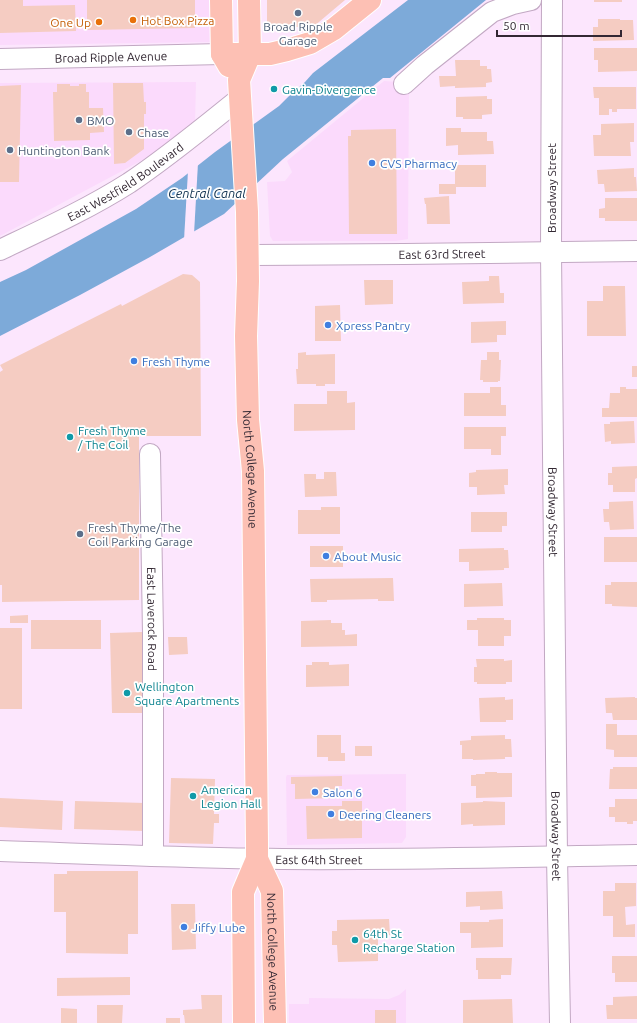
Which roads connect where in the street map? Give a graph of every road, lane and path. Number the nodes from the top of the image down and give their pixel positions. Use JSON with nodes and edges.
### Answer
{"nodes":[{"id":1,"x":221,"y":0,"type":"edge"},
{"id":2,"x":249,"y":0,"type":"edge"},
{"id":3,"x":370,"y":0,"type":"edge"},
{"id":4,"x":531,"y":0,"type":"edge"},
{"id":5,"x":552,"y":0,"type":"edge"},
{"id":6,"x":222,"y":54,"type":"junction"},
{"id":7,"x":250,"y":54,"type":"junction"},
{"id":8,"x":0,"y":59,"type":"edge"},
{"id":9,"x":404,"y":84,"type":"dead end"},
{"id":10,"x":240,"y":97,"type":"junction"},
{"id":11,"x":0,"y":250,"type":"edge"},
{"id":12,"x":637,"y":251,"type":"edge"},
{"id":13,"x":551,"y":252,"type":"junction"},
{"id":14,"x":247,"y":255,"type":"junction"},
{"id":15,"x":150,"y":454,"type":"dead end"},
{"id":16,"x":0,"y":851,"type":"edge"},
{"id":17,"x":637,"y":855,"type":"edge"},
{"id":18,"x":152,"y":856,"type":"junction"},
{"id":19,"x":557,"y":856,"type":"junction"},
{"id":20,"x":257,"y":859,"type":"junction"},
{"id":21,"x":244,"y":1023,"type":"edge"},
{"id":22,"x":274,"y":1023,"type":"edge"},
{"id":23,"x":560,"y":1023,"type":"edge"}],
"edges":[{"from":1,"to":6,"type":"main road"},
{"from":2,"to":7,"type":"main road","name":"North College Avenue"},
{"from":3,"to":7,"type":"main road"},
{"from":4,"to":9,"type":"street"},
{"from":5,"to":13,"type":"street","name":"Broadway Street"},
{"from":6,"to":7,"type":"main road"},
{"from":6,"to":8,"type":"street","name":"Broad Ripple Avenue"},
{"from":6,"to":10,"type":"main road","name":"North College Avenue"},
{"from":7,"to":10,"type":"main road","name":"North College Avenue"},
{"from":10,"to":11,"type":"street","name":"East Westfield Boulevard"},
{"from":10,"to":14,"type":"main road","name":"North College Avenue"},
{"from":12,"to":13,"type":"street","name":"East 63rd Street"},
{"from":13,"to":14,"type":"street","name":"East 63rd Street"},
{"from":13,"to":19,"type":"street","name":"Broadway Street"},
{"from":14,"to":20,"type":"main road","name":"North College Avenue"},
{"from":15,"to":18,"type":"street","name":"East Laverock Road"},
{"from":16,"to":18,"type":"street","name":"East 64th Street"},
{"from":17,"to":19,"type":"street","name":"East 64th Street"},
{"from":18,"to":20,"type":"street","name":"East 64th Street"},
{"from":19,"to":20,"type":"street","name":"East 64th Street"},
{"from":19,"to":23,"type":"street","name":"Broadway Street"},
{"from":20,"to":21,"type":"main road","name":"North College Avenue"},
{"from":20,"to":22,"type":"main road","name":"North College Avenue"}]}
